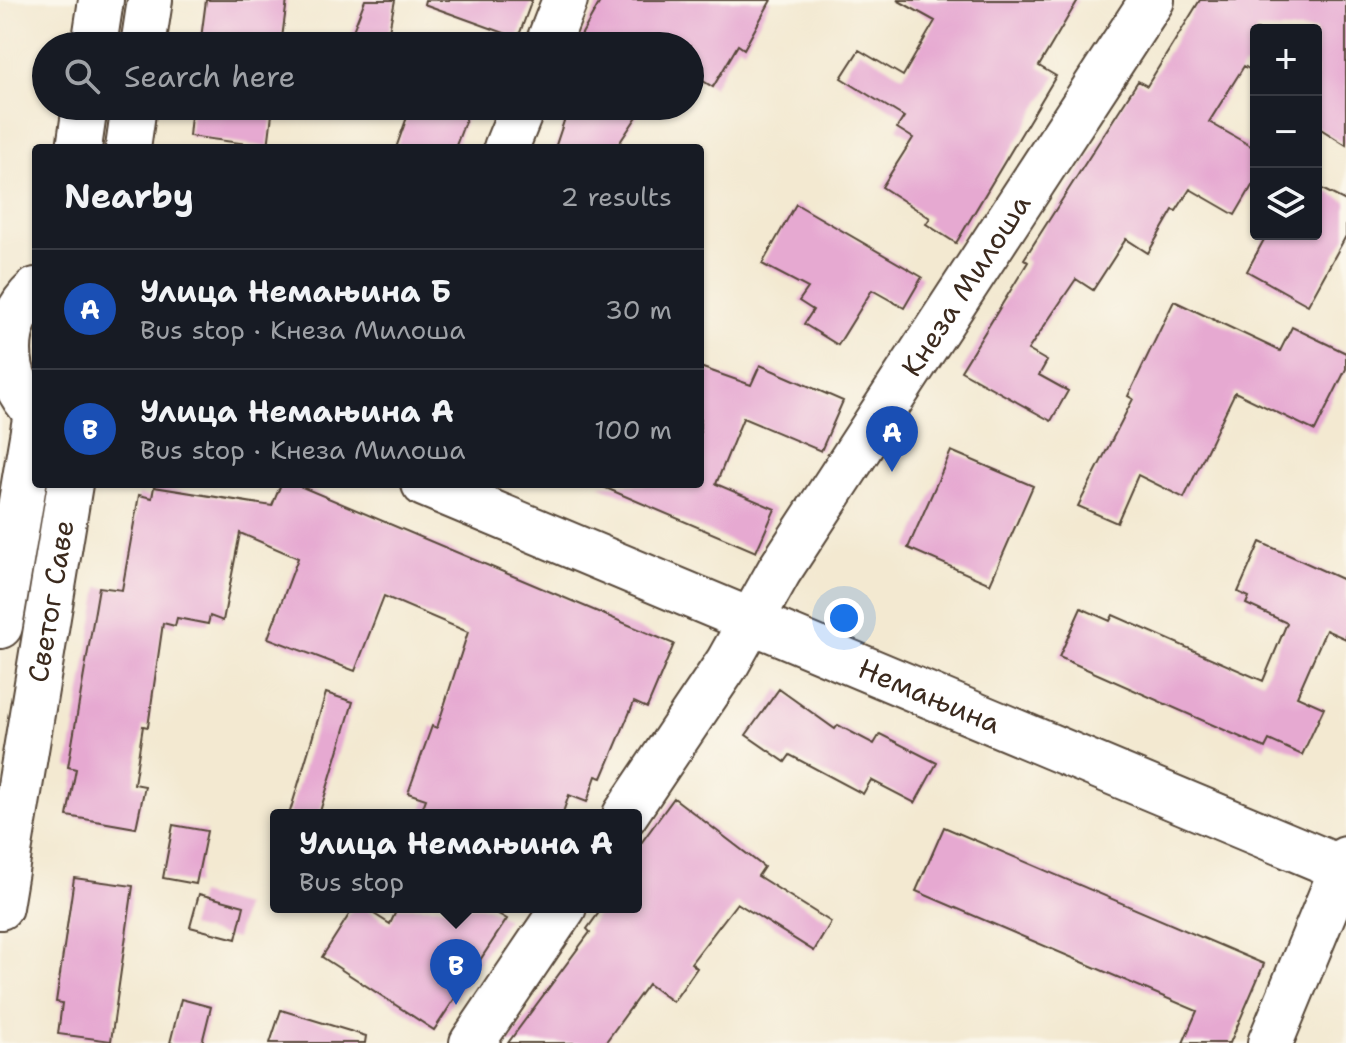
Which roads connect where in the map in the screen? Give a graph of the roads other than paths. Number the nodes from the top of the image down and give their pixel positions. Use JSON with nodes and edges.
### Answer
{"nodes":[{"id":1,"x":101,"y":0,"type":"edge"},
{"id":2,"x":150,"y":0,"type":"edge"},
{"id":3,"x":565,"y":0,"type":"edge"},
{"id":4,"x":1152,"y":0,"type":"edge"},
{"id":5,"x":96,"y":32,"type":"edge"},
{"id":6,"x":145,"y":32,"type":"edge"},
{"id":7,"x":552,"y":32,"type":"edge"},
{"id":8,"x":83,"y":120,"type":"edge"},
{"id":9,"x":132,"y":120,"type":"edge"},
{"id":10,"x":517,"y":120,"type":"edge"},
{"id":11,"x":80,"y":144,"type":"edge"},
{"id":12,"x":129,"y":144,"type":"edge"},
{"id":13,"x":508,"y":144,"type":"edge"},
{"id":14,"x":17,"y":299,"type":"edge"},
{"id":15,"x":3,"y":373,"type":"edge"},
{"id":16,"x":32,"y":409,"type":"edge"},
{"id":17,"x":32,"y":436,"type":"edge"},
{"id":18,"x":69,"y":488,"type":"edge"},
{"id":19,"x":434,"y":488,"type":"edge"},
{"id":20,"x":752,"y":621,"type":"junction"},
{"id":21,"x":0,"y":626,"type":"edge"},
{"id":22,"x":629,"y":809,"type":"edge"},
{"id":23,"x":1345,"y":865,"type":"edge"},
{"id":24,"x":0,"y":907,"type":"edge"},
{"id":25,"x":560,"y":913,"type":"edge"},
{"id":26,"x":472,"y":1043,"type":"edge"},
{"id":27,"x":1270,"y":1043,"type":"edge"}],
"edges":[{"from":1,"to":5,"type":"street"},
{"from":2,"to":6,"type":"street"},
{"from":3,"to":7,"type":"street"},
{"from":4,"to":20,"type":"street","name":"Кнеза Милоша"},
{"from":8,"to":11,"type":"street"},
{"from":9,"to":12,"type":"street"},
{"from":10,"to":13,"type":"street"},
{"from":14,"to":15,"type":"street"},
{"from":15,"to":16,"type":"street"},
{"from":17,"to":21,"type":"street","name":"Светог Саве"},
{"from":18,"to":24,"type":"street","name":"Светог Саве"},
{"from":19,"to":20,"type":"street","name":"Немањина"},
{"from":20,"to":22,"type":"street","name":"Кнеза Милоша"},
{"from":20,"to":23,"type":"street","name":"Немањина"},
{"from":23,"to":27,"type":"street"},
{"from":25,"to":26,"type":"street"}]}
